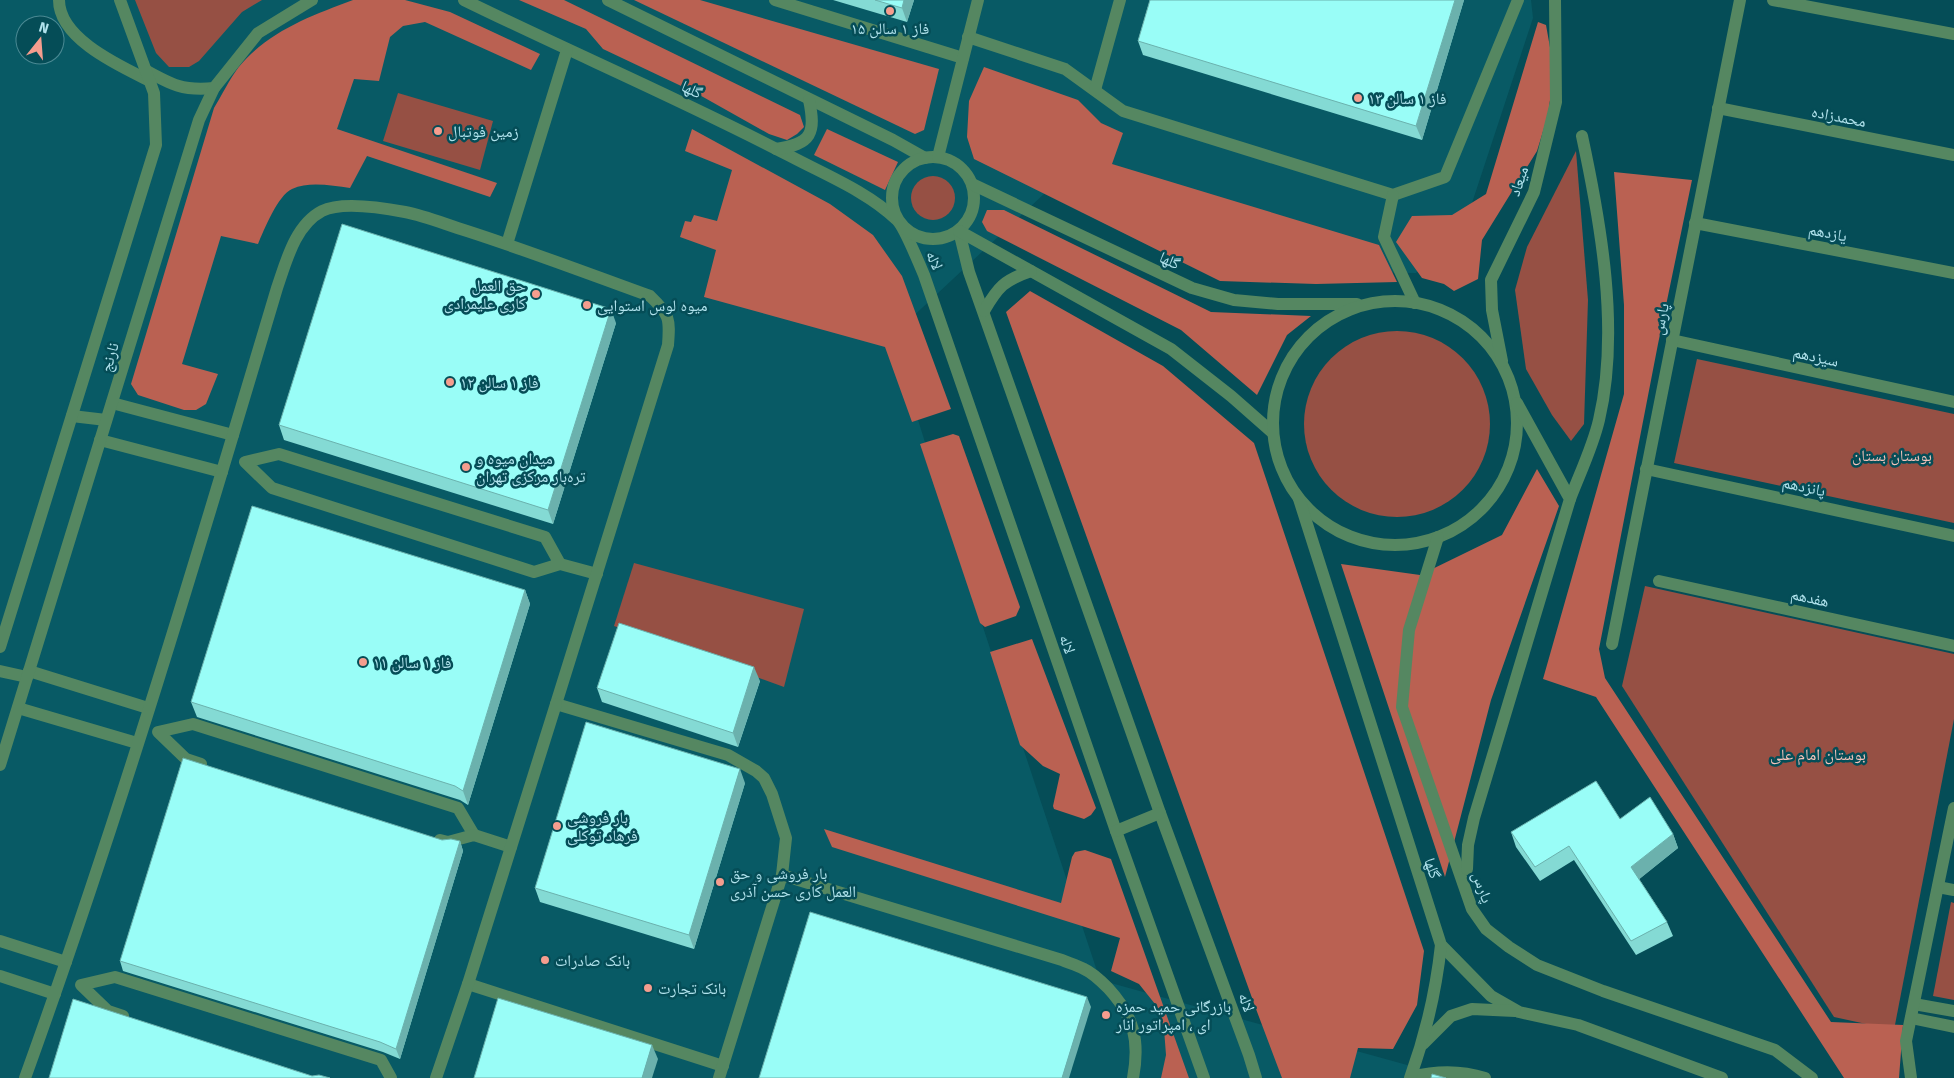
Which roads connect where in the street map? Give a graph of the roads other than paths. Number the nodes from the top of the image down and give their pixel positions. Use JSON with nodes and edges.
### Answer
{"nodes":[{"id":1,"x":59,"y":0,"type":"edge"},
{"id":2,"x":120,"y":0,"type":"edge"},
{"id":3,"x":312,"y":0,"type":"edge"},
{"id":4,"x":464,"y":0,"type":"edge"},
{"id":5,"x":608,"y":0,"type":"edge"},
{"id":6,"x":775,"y":0,"type":"edge"},
{"id":7,"x":978,"y":0,"type":"edge"},
{"id":8,"x":1120,"y":0,"type":"edge"},
{"id":9,"x":1518,"y":0,"type":"edge"},
{"id":10,"x":1555,"y":0,"type":"edge"},
{"id":11,"x":1740,"y":0,"type":"edge"},
{"id":12,"x":1773,"y":0,"type":"edge"},
{"id":13,"x":1954,"y":34,"type":"edge"},
{"id":14,"x":968,"y":36,"type":"junction"},
{"id":15,"x":567,"y":50,"type":"junction"},
{"id":16,"x":963,"y":58,"type":"junction"},
{"id":17,"x":148,"y":76,"type":"junction"},
{"id":18,"x":214,"y":88,"type":"junction"},
{"id":19,"x":1094,"y":90,"type":"junction"},
{"id":20,"x":809,"y":100,"type":"junction"},
{"id":21,"x":1718,"y":108,"type":"junction"},
{"id":22,"x":1582,"y":136,"type":"dead end"},
{"id":23,"x":776,"y":149,"type":"junction"},
{"id":24,"x":1954,"y":155,"type":"edge"},
{"id":25,"x":938,"y":157,"type":"junction"},
{"id":26,"x":924,"y":158,"type":"junction"},
{"id":27,"x":972,"y":184,"type":"junction"},
{"id":28,"x":1393,"y":195,"type":"junction"},
{"id":29,"x":899,"y":221,"type":"junction"},
{"id":30,"x":1695,"y":223,"type":"junction"},
{"id":31,"x":959,"y":231,"type":"junction"},
{"id":32,"x":507,"y":244,"type":"junction"},
{"id":33,"x":1031,"y":271,"type":"junction"},
{"id":34,"x":1954,"y":273,"type":"edge"},
{"id":35,"x":1415,"y":303,"type":"junction"},
{"id":36,"x":1370,"y":304,"type":"junction"},
{"id":37,"x":984,"y":311,"type":"junction"},
{"id":38,"x":1672,"y":340,"type":"junction"},
{"id":39,"x":1503,"y":366,"type":"junction"},
{"id":40,"x":1515,"y":399,"type":"junction"},
{"id":41,"x":1954,"y":402,"type":"edge"},
{"id":42,"x":112,"y":403,"type":"junction"},
{"id":43,"x":72,"y":416,"type":"junction"},
{"id":44,"x":106,"y":420,"type":"junction"},
{"id":45,"x":1273,"y":433,"type":"junction"},
{"id":46,"x":233,"y":435,"type":"junction"},
{"id":47,"x":100,"y":440,"type":"junction"},
{"id":48,"x":227,"y":457,"type":"junction"},
{"id":49,"x":245,"y":462,"type":"junction"},
{"id":50,"x":1646,"y":469,"type":"junction"},
{"id":51,"x":222,"y":472,"type":"junction"},
{"id":52,"x":1299,"y":499,"type":"junction"},
{"id":53,"x":1570,"y":499,"type":"junction"},
{"id":54,"x":1954,"y":536,"type":"edge"},
{"id":55,"x":1438,"y":537,"type":"junction"},
{"id":56,"x":560,"y":564,"type":"junction"},
{"id":57,"x":597,"y":574,"type":"junction"},
{"id":58,"x":1659,"y":581,"type":"dead end"},
{"id":59,"x":1612,"y":644,"type":"dead end"},
{"id":60,"x":1954,"y":646,"type":"edge"},
{"id":61,"x":0,"y":647,"type":"edge"},
{"id":62,"x":0,"y":671,"type":"edge"},
{"id":63,"x":28,"y":674,"type":"junction"},
{"id":64,"x":556,"y":704,"type":"junction"},
{"id":65,"x":18,"y":708,"type":"junction"},
{"id":66,"x":148,"y":708,"type":"junction"},
{"id":67,"x":142,"y":727,"type":"junction"},
{"id":68,"x":158,"y":732,"type":"junction"},
{"id":69,"x":137,"y":743,"type":"junction"},
{"id":70,"x":0,"y":765,"type":"edge"},
{"id":71,"x":214,"y":768,"type":"edge"},
{"id":72,"x":1954,"y":808,"type":"edge"},
{"id":73,"x":1160,"y":813,"type":"junction"},
{"id":74,"x":1116,"y":831,"type":"junction"},
{"id":75,"x":474,"y":835,"type":"junction"},
{"id":76,"x":429,"y":836,"type":"edge"},
{"id":77,"x":511,"y":847,"type":"junction"},
{"id":78,"x":1467,"y":869,"type":"dead end"},
{"id":79,"x":782,"y":875,"type":"junction"},
{"id":80,"x":1938,"y":887,"type":"junction"},
{"id":81,"x":1954,"y":890,"type":"edge"},
{"id":82,"x":0,"y":941,"type":"edge"},
{"id":83,"x":1441,"y":945,"type":"junction"},
{"id":84,"x":66,"y":962,"type":"junction"},
{"id":85,"x":0,"y":976,"type":"edge"},
{"id":86,"x":61,"y":978,"type":"junction"},
{"id":87,"x":468,"y":984,"type":"junction"},
{"id":88,"x":81,"y":985,"type":"junction"},
{"id":89,"x":55,"y":994,"type":"junction"},
{"id":90,"x":1914,"y":1004,"type":"junction"},
{"id":91,"x":1954,"y":1011,"type":"edge"},
{"id":92,"x":1519,"y":1012,"type":"junction"},
{"id":93,"x":1911,"y":1018,"type":"junction"},
{"id":94,"x":137,"y":1020,"type":"edge"},
{"id":95,"x":1954,"y":1027,"type":"edge"},
{"id":96,"x":1422,"y":1044,"type":"junction"},
{"id":97,"x":721,"y":1072,"type":"edge"},
{"id":98,"x":25,"y":1078,"type":"edge"},
{"id":99,"x":391,"y":1078,"type":"edge"},
{"id":100,"x":436,"y":1078,"type":"edge"},
{"id":101,"x":1133,"y":1078,"type":"edge"},
{"id":102,"x":1204,"y":1078,"type":"edge"},
{"id":103,"x":1256,"y":1078,"type":"edge"},
{"id":104,"x":1411,"y":1078,"type":"edge"},
{"id":105,"x":1485,"y":1078,"type":"edge"},
{"id":106,"x":1722,"y":1078,"type":"edge"},
{"id":107,"x":1812,"y":1078,"type":"edge"},
{"id":108,"x":1911,"y":1078,"type":"edge"}],
"edges":[{"from":1,"to":17,"type":"street"},
{"from":2,"to":17,"type":"street","name":"نارنج"},
{"from":3,"to":18,"type":"street","name":"نارنج"},
{"from":4,"to":15,"type":"street","name":"گلها"},
{"from":5,"to":20,"type":"street"},
{"from":6,"to":16,"type":"street"},
{"from":7,"to":14,"type":"street"},
{"from":8,"to":19,"type":"street"},
{"from":9,"to":28,"type":"street"},
{"from":10,"to":39,"type":"street","name":"میعاد"},
{"from":11,"to":21,"type":"street","name":"پارس"},
{"from":12,"to":13,"type":"street"},
{"from":14,"to":16,"type":"street"},
{"from":14,"to":19,"type":"street"},
{"from":15,"to":23,"type":"street","name":"گلها"},
{"from":15,"to":32,"type":"street"},
{"from":16,"to":25,"type":"street"},
{"from":17,"to":18,"type":"street"},
{"from":17,"to":43,"type":"street","name":"نارنج"},
{"from":18,"to":42,"type":"street","name":"نارنج"},
{"from":19,"to":28,"type":"street"},
{"from":20,"to":23,"type":"street"},
{"from":20,"to":26,"type":"street"},
{"from":21,"to":24,"type":"street","name":"محمدزاده"},
{"from":21,"to":30,"type":"street","name":"پارس"},
{"from":22,"to":53,"type":"street","name":"پارس"},
{"from":23,"to":29,"type":"street","name":"گلها"},
{"from":25,"to":26,"type":"street"},
{"from":25,"to":27,"type":"street"},
{"from":26,"to":29,"type":"street"},
{"from":27,"to":31,"type":"street"},
{"from":27,"to":36,"type":"street","name":"گلها"},
{"from":28,"to":35,"type":"street"},
{"from":29,"to":31,"type":"street"},
{"from":29,"to":74,"type":"street","name":"لاله"},
{"from":30,"to":34,"type":"street","name":"یازدهم"},
{"from":30,"to":38,"type":"street","name":"پارس"},
{"from":31,"to":33,"type":"street"},
{"from":31,"to":37,"type":"street","name":"لاله"},
{"from":32,"to":46,"type":"street"},
{"from":32,"to":57,"type":"street"},
{"from":33,"to":37,"type":"street"},
{"from":33,"to":45,"type":"street"},
{"from":35,"to":36,"type":"street"},
{"from":35,"to":39,"type":"street"},
{"from":36,"to":45,"type":"street"},
{"from":37,"to":73,"type":"street","name":"لاله"},
{"from":38,"to":41,"type":"street","name":"سیزدهم"},
{"from":38,"to":50,"type":"street","name":"پارس"},
{"from":39,"to":40,"type":"street"},
{"from":40,"to":53,"type":"street"},
{"from":40,"to":55,"type":"street"},
{"from":42,"to":44,"type":"street","name":"نارنج"},
{"from":42,"to":46,"type":"street"},
{"from":43,"to":44,"type":"street"},
{"from":43,"to":61,"type":"street","name":"نارنج"},
{"from":44,"to":47,"type":"street","name":"نارنج"},
{"from":45,"to":52,"type":"street"},
{"from":46,"to":48,"type":"street"},
{"from":47,"to":51,"type":"street"},
{"from":47,"to":63,"type":"street","name":"نارنج"},
{"from":48,"to":49,"type":"street"},
{"from":48,"to":51,"type":"street"},
{"from":49,"to":56,"type":"street"},
{"from":49,"to":56,"type":"street"},
{"from":50,"to":54,"type":"street","name":"پانزدهم"},
{"from":50,"to":59,"type":"street","name":"پارس"},
{"from":51,"to":66,"type":"street"},
{"from":52,"to":55,"type":"street"},
{"from":52,"to":83,"type":"street","name":"گلها"},
{"from":53,"to":78,"type":"street","name":"پارس"},
{"from":55,"to":107,"type":"street","name":"پارس"},
{"from":56,"to":57,"type":"street"},
{"from":57,"to":64,"type":"street"},
{"from":58,"to":60,"type":"street","name":"هفدهم"},
{"from":62,"to":63,"type":"street"},
{"from":63,"to":65,"type":"street","name":"نارنج"},
{"from":63,"to":66,"type":"street"},
{"from":64,"to":77,"type":"street"},
{"from":64,"to":79,"type":"street"},
{"from":65,"to":69,"type":"street"},
{"from":65,"to":70,"type":"street","name":"نارنج"},
{"from":66,"to":67,"type":"street"},
{"from":67,"to":68,"type":"street"},
{"from":67,"to":69,"type":"street"},
{"from":68,"to":71,"type":"street"},
{"from":68,"to":75,"type":"street"},
{"from":69,"to":84,"type":"street"},
{"from":72,"to":80,"type":"street"},
{"from":73,"to":74,"type":"street"},
{"from":73,"to":103,"type":"street","name":"لاله"},
{"from":74,"to":102,"type":"street","name":"لاله"},
{"from":75,"to":76,"type":"street"},
{"from":75,"to":77,"type":"street"},
{"from":77,"to":87,"type":"street"},
{"from":79,"to":97,"type":"street"},
{"from":79,"to":101,"type":"street"},
{"from":80,"to":81,"type":"street"},
{"from":80,"to":90,"type":"street"},
{"from":82,"to":84,"type":"street"},
{"from":83,"to":92,"type":"street","name":"گلها"},
{"from":83,"to":96,"type":"street"},
{"from":84,"to":86,"type":"street"},
{"from":85,"to":89,"type":"street"},
{"from":86,"to":88,"type":"street"},
{"from":86,"to":89,"type":"street"},
{"from":87,"to":97,"type":"street"},
{"from":87,"to":100,"type":"street"},
{"from":88,"to":94,"type":"street"},
{"from":88,"to":99,"type":"street"},
{"from":89,"to":98,"type":"street"},
{"from":90,"to":91,"type":"street"},
{"from":90,"to":93,"type":"street"},
{"from":92,"to":96,"type":"street"},
{"from":92,"to":106,"type":"street","name":"گلها"},
{"from":93,"to":95,"type":"street"},
{"from":93,"to":108,"type":"street"},
{"from":96,"to":104,"type":"street"},
{"from":104,"to":105,"type":"street"}]}
